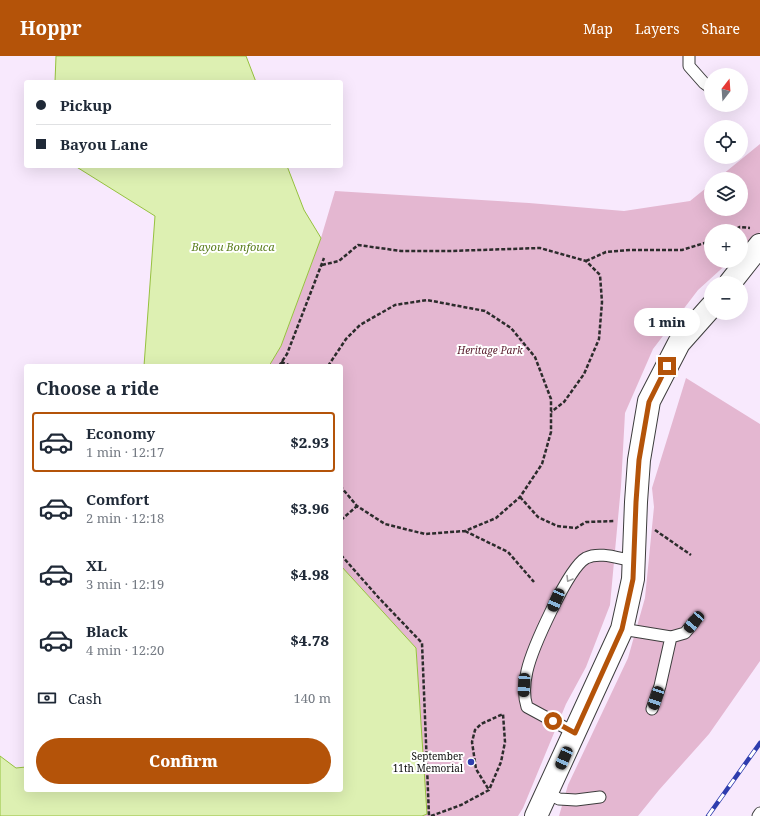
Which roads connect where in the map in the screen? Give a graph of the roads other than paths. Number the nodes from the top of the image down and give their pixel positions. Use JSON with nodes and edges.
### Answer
{"nodes":[{"id":1,"x":689,"y":56,"type":"edge"},
{"id":2,"x":704,"y":83,"type":"edge"},
{"id":3,"x":760,"y":245,"type":"edge"},
{"id":4,"x":736,"y":276,"type":"edge"},
{"id":5,"x":704,"y":315,"type":"edge"},
{"id":6,"x":634,"y":561,"type":"junction"},
{"id":7,"x":694,"y":622,"type":"dead end"},
{"id":8,"x":622,"y":629,"type":"junction"},
{"id":9,"x":671,"y":637,"type":"junction"},
{"id":10,"x":652,"y":709,"type":"dead end"},
{"id":11,"x":575,"y":733,"type":"junction"},
{"id":12,"x":547,"y":793,"type":"junction"},
{"id":13,"x":600,"y":797,"type":"dead end"},
{"id":14,"x":760,"y":813,"type":"edge"},
{"id":15,"x":536,"y":816,"type":"edge"},
{"id":16,"x":758,"y":816,"type":"edge"}],
"edges":[{"from":1,"to":2,"type":"lane"},
{"from":3,"to":4,"type":"street"},
{"from":5,"to":6,"type":"street"},
{"from":6,"to":8,"type":"street"},
{"from":6,"to":11,"type":"lane","one_way":true},
{"from":7,"to":9,"type":"lane"},
{"from":8,"to":9,"type":"lane"},
{"from":8,"to":11,"type":"street"},
{"from":9,"to":10,"type":"lane"},
{"from":11,"to":12,"type":"street"},
{"from":12,"to":13,"type":"lane"},
{"from":12,"to":15,"type":"street"},
{"from":14,"to":16,"type":"lane"}]}
